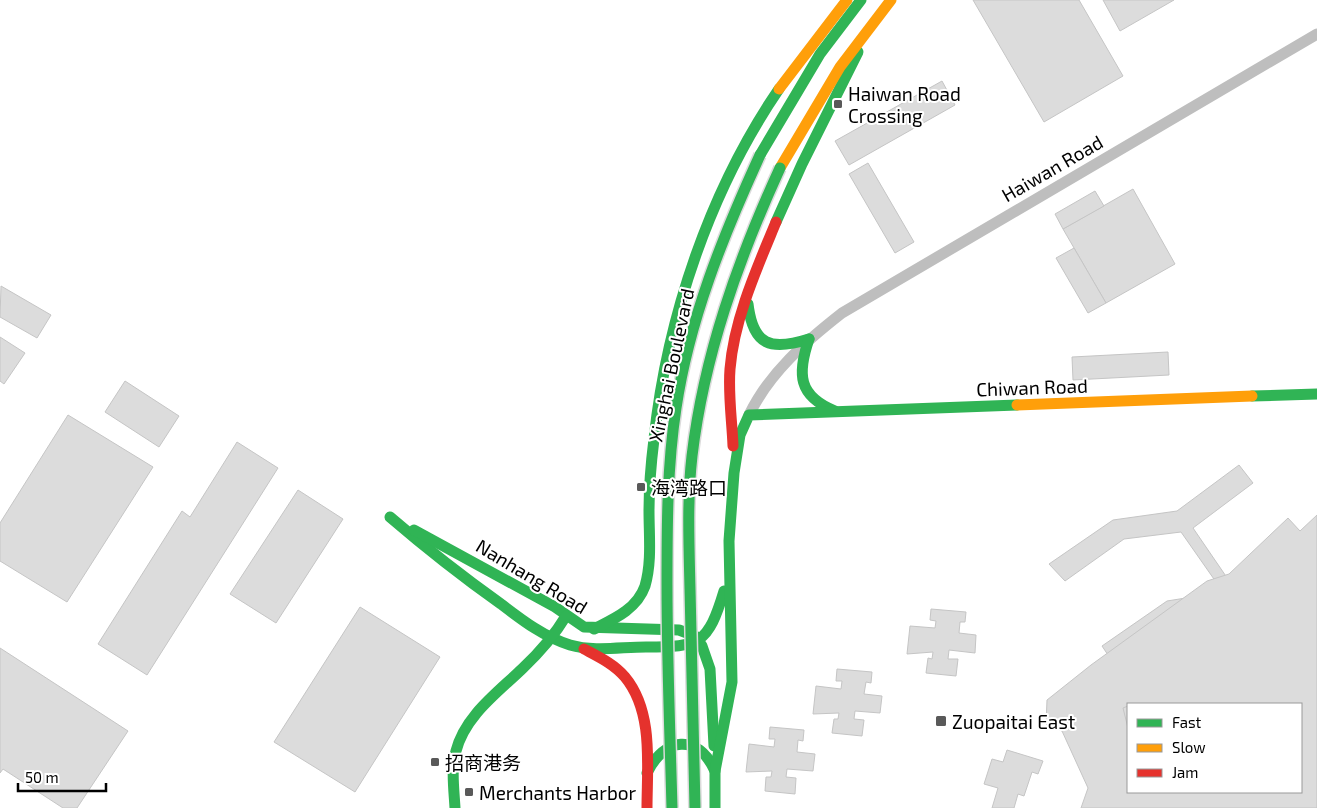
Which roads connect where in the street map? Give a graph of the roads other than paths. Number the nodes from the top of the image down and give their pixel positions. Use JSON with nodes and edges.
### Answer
{"nodes":[{"id":1,"x":848,"y":0,"type":"edge"},
{"id":2,"x":861,"y":0,"type":"edge"},
{"id":3,"x":891,"y":0,"type":"edge"},
{"id":4,"x":871,"y":25,"type":"junction"},
{"id":5,"x":1317,"y":34,"type":"edge"},
{"id":6,"x":747,"y":297,"type":"junction"},
{"id":7,"x":809,"y":339,"type":"junction"},
{"id":8,"x":1317,"y":394,"type":"edge"},
{"id":9,"x":840,"y":412,"type":"junction"},
{"id":10,"x":749,"y":414,"type":"junction"},
{"id":11,"x":782,"y":414,"type":"junction"},
{"id":12,"x":734,"y":473,"type":"junction"},
{"id":13,"x":729,"y":570,"type":"junction"},
{"id":14,"x":566,"y":616,"type":"junction"},
{"id":15,"x":594,"y":629,"type":"junction"},
{"id":16,"x":552,"y":638,"type":"junction"},
{"id":17,"x":700,"y":641,"type":"junction"},
{"id":18,"x":580,"y":647,"type":"junction"},
{"id":19,"x":715,"y":771,"type":"junction"},
{"id":20,"x":646,"y":775,"type":"junction"},
{"id":21,"x":456,"y":808,"type":"edge"},
{"id":22,"x":646,"y":808,"type":"edge"},
{"id":23,"x":672,"y":808,"type":"edge"},
{"id":24,"x":695,"y":808,"type":"edge"},
{"id":25,"x":715,"y":808,"type":"edge"}],
"edges":[{"from":1,"to":15,"type":"street","name":"Xinghai Boulevard"},
{"from":2,"to":23,"type":"street","name":"Xinghai Boulevard","bridge":true},
{"from":3,"to":4,"type":"street","name":"Xinghai Boulevard"},
{"from":4,"to":6,"type":"street","name":"Xinghai Boulevard"},
{"from":4,"to":24,"type":"street","name":"Xinghai Boulevard","bridge":true},
{"from":5,"to":7,"type":"street","name":"Haiwan Road"},
{"from":6,"to":7,"type":"street"},
{"from":6,"to":12,"type":"street","name":"Xinghai Boulevard"},
{"from":7,"to":9,"type":"street"},
{"from":7,"to":10,"type":"street","name":"Haiwan Road"},
{"from":8,"to":9,"type":"street","name":"Chiwan Road"},
{"from":9,"to":11,"type":"street","name":"Chiwan Road"},
{"from":10,"to":11,"type":"street","name":"Chiwan Road"},
{"from":10,"to":12,"type":"street","name":"Xinghai Boulevard"},
{"from":11,"to":13,"type":"street","name":"Xinghai Boulevard"},
{"from":12,"to":13,"type":"street","name":"Xinghai Boulevard"},
{"from":13,"to":17,"type":"street"},
{"from":13,"to":19,"type":"street","name":"Xinghai Boulevard"},
{"from":14,"to":15,"type":"street","name":"Nanhang Road"},
{"from":14,"to":16,"type":"street"},
{"from":14,"to":16,"type":"street","name":"Nanhang Road"},
{"from":15,"to":17,"type":"street","name":"Nanhang Road"},
{"from":16,"to":18,"type":"street","name":"Nanhang Road"},
{"from":16,"to":21,"type":"street"},
{"from":17,"to":18,"type":"street","name":"Nanhang Road"},
{"from":17,"to":19,"type":"street"},
{"from":18,"to":20,"type":"street"},
{"from":19,"to":20,"type":"street"},
{"from":19,"to":25,"type":"street","name":"Xinghai Boulevard"},
{"from":20,"to":22,"type":"street"}]}
